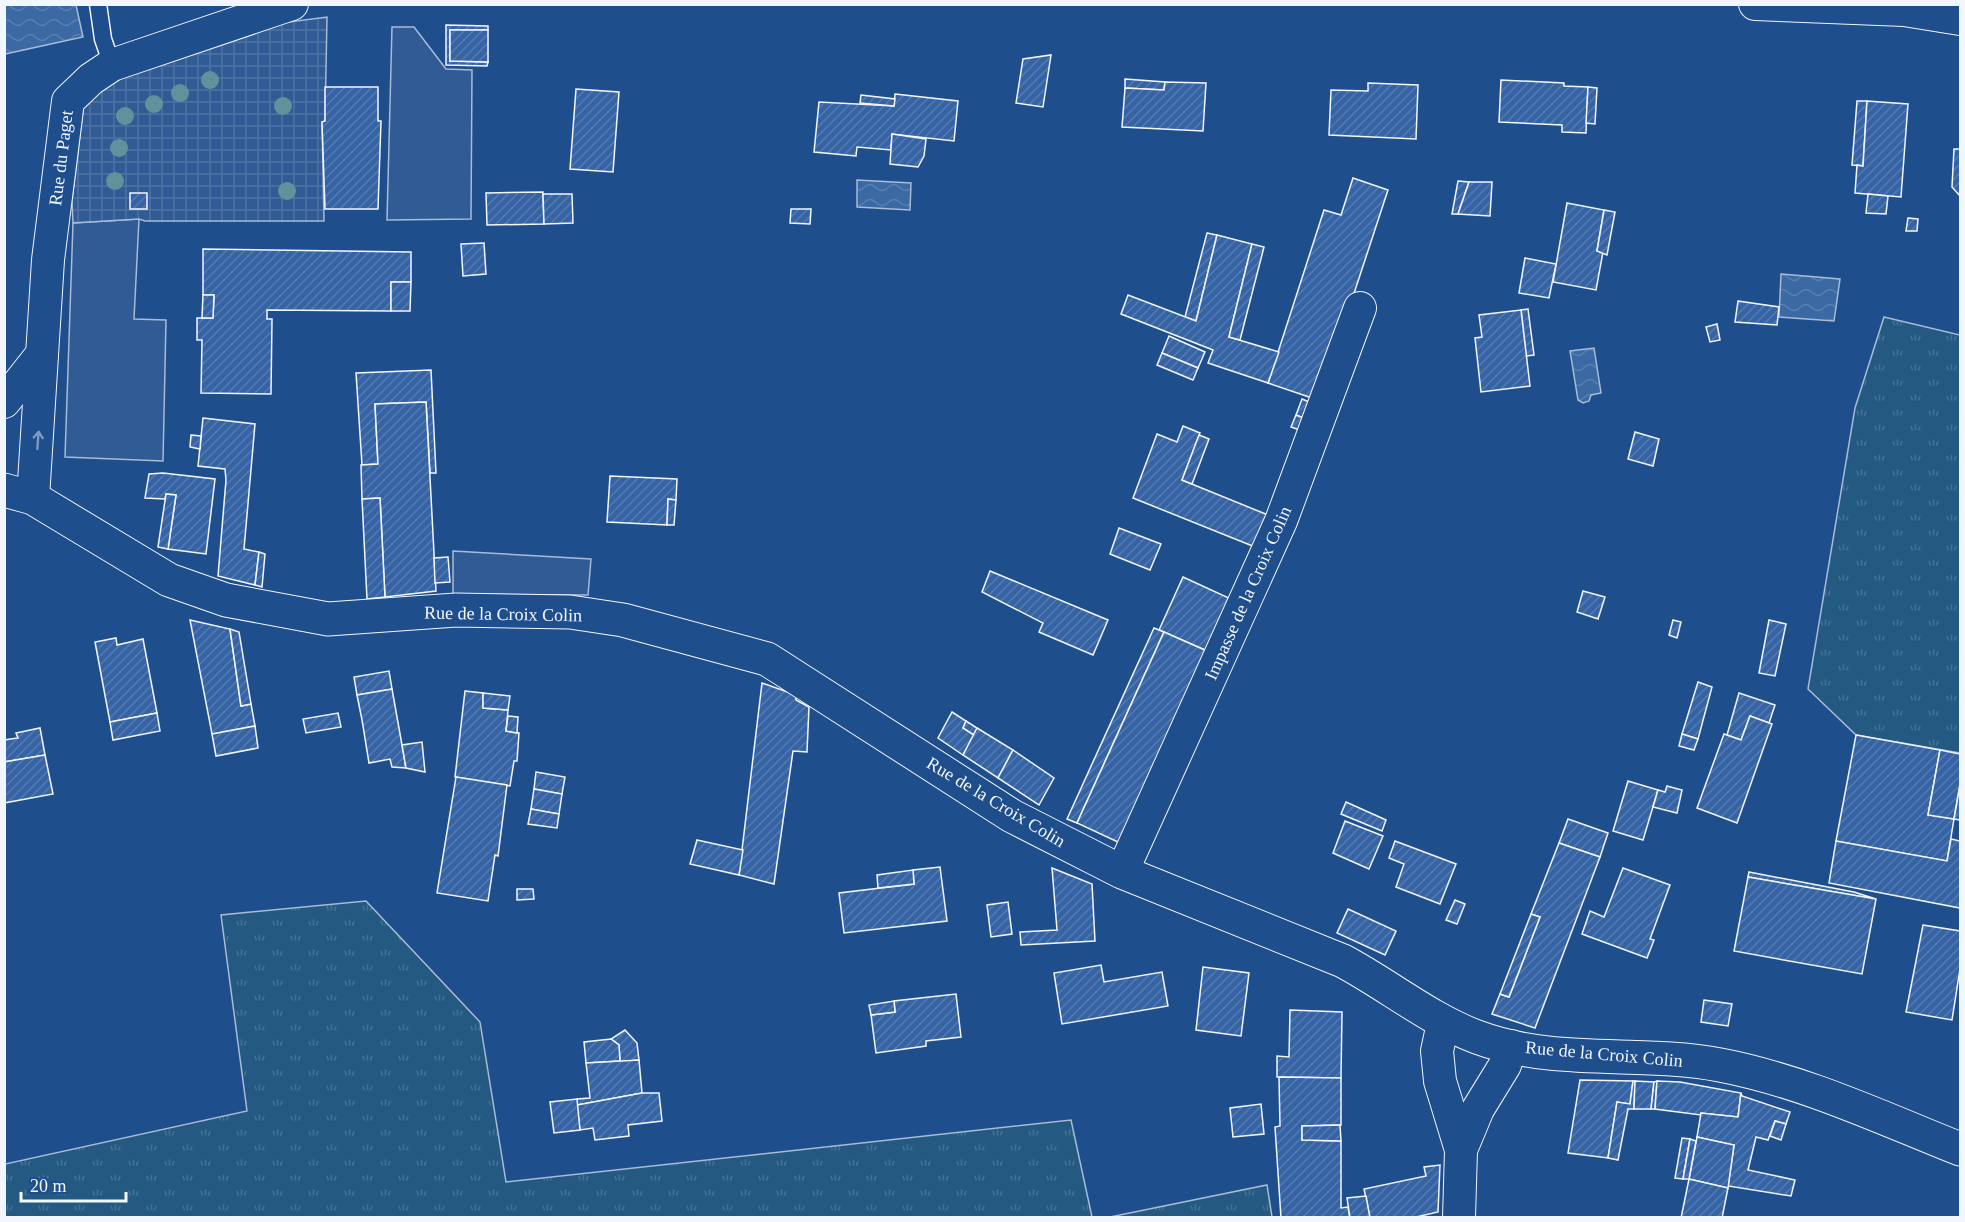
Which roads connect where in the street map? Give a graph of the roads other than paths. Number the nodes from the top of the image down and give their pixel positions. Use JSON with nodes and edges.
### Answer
{"nodes":[{"id":1,"x":98,"y":4,"type":"edge"},
{"id":2,"x":292,"y":4,"type":"edge"},
{"id":3,"x":1755,"y":4,"type":"edge"},
{"id":4,"x":1904,"y":7,"type":"edge"},
{"id":5,"x":1960,"y":19,"type":"edge"},
{"id":6,"x":112,"y":65,"type":"junction"},
{"id":7,"x":1360,"y":308,"type":"dead end"},
{"id":8,"x":42,"y":354,"type":"junction"},
{"id":9,"x":4,"y":402,"type":"edge"},
{"id":10,"x":19,"y":494,"type":"edge"},
{"id":11,"x":1122,"y":873,"type":"junction"},
{"id":12,"x":1443,"y":1023,"type":"junction"},
{"id":13,"x":1510,"y":1046,"type":"junction"},
{"id":14,"x":1960,"y":1149,"type":"edge"},
{"id":15,"x":1461,"y":1150,"type":"junction"},
{"id":16,"x":1459,"y":1218,"type":"edge"}],
"edges":[{"from":1,"to":6,"type":"lane"},
{"from":2,"to":6,"type":"street","name":"Rue du Paget"},
{"from":3,"to":4,"type":"street"},
{"from":4,"to":5,"type":"street"},
{"from":6,"to":8,"type":"street","name":"Rue du Paget"},
{"from":7,"to":11,"type":"street","name":"Impasse de la Croix Colin"},
{"from":8,"to":9,"type":"street"},
{"from":10,"to":8,"type":"street","name":"Rue du Paget","one_way":true},
{"from":10,"to":11,"type":"street","name":"Rue de la Croix Colin"},
{"from":11,"to":12,"type":"street","name":"Rue de la Croix Colin"},
{"from":12,"to":13,"type":"street","name":"Rue de la Croix Colin"},
{"from":12,"to":15,"type":"street"},
{"from":13,"to":14,"type":"street","name":"Rue de la Croix Colin"},
{"from":13,"to":15,"type":"street"},
{"from":15,"to":16,"type":"street"}]}
